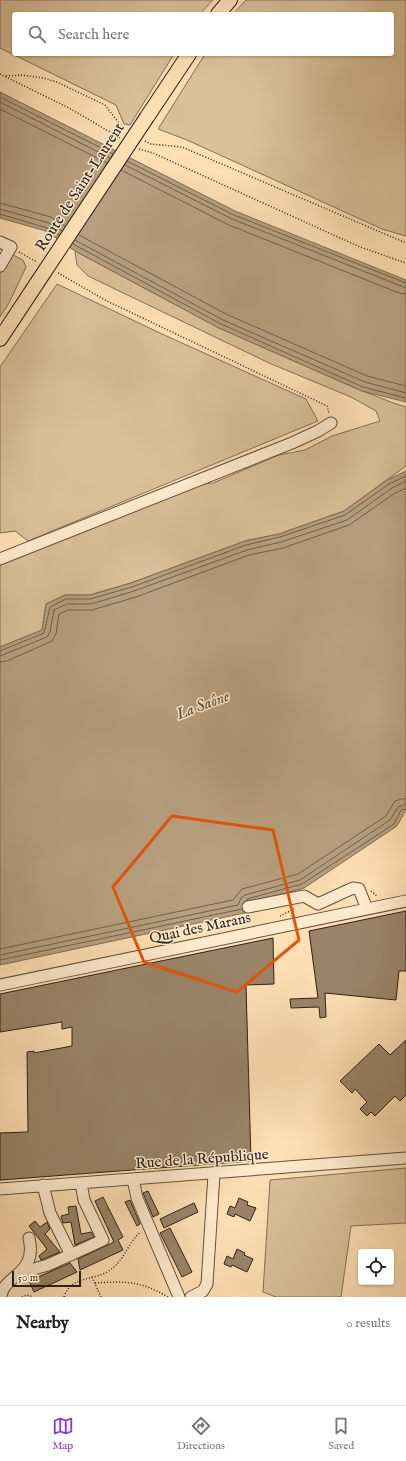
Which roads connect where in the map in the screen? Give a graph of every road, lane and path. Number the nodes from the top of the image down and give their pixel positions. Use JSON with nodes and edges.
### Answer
{"nodes":[{"id":1,"x":230,"y":0,"type":"edge"},
{"id":2,"x":220,"y":12,"type":"edge"},
{"id":3,"x":188,"y":56,"type":"edge"},
{"id":4,"x":0,"y":74,"type":"edge"},
{"id":5,"x":6,"y":76,"type":"junction"},
{"id":6,"x":128,"y":132,"type":"dead end"},
{"id":7,"x":120,"y":138,"type":"dead end"},
{"id":8,"x":139,"y":138,"type":"dead end"},
{"id":9,"x":134,"y":146,"type":"dead end"},
{"id":10,"x":0,"y":242,"type":"edge"},
{"id":11,"x":406,"y":243,"type":"edge"},
{"id":12,"x":11,"y":247,"type":"junction"},
{"id":13,"x":38,"y":262,"type":"dead end"},
{"id":14,"x":406,"y":263,"type":"edge"},
{"id":15,"x":0,"y":266,"type":"edge"},
{"id":16,"x":52,"y":270,"type":"dead end"},
{"id":17,"x":0,"y":339,"type":"edge"},
{"id":18,"x":331,"y":424,"type":"joint"},
{"id":19,"x":0,"y":558,"type":"edge"},
{"id":20,"x":406,"y":902,"type":"edge"},
{"id":21,"x":248,"y":907,"type":"dead end"},
{"id":22,"x":367,"y":909,"type":"junction"},
{"id":23,"x":0,"y":985,"type":"edge"},
{"id":24,"x":406,"y":1158,"type":"edge"},
{"id":25,"x":214,"y":1174,"type":"junction"},
{"id":26,"x":133,"y":1179,"type":"junction"},
{"id":27,"x":81,"y":1183,"type":"junction"},
{"id":28,"x":43,"y":1185,"type":"junction"},
{"id":29,"x":0,"y":1189,"type":"edge"},
{"id":30,"x":149,"y":1226,"type":"junction"},
{"id":31,"x":29,"y":1238,"type":"dead end"},
{"id":32,"x":71,"y":1255,"type":"junction"},
{"id":33,"x":20,"y":1274,"type":"junction"},
{"id":34,"x":92,"y":1277,"type":"junction"},
{"id":35,"x":95,"y":1283,"type":"junction"},
{"id":36,"x":1,"y":1297,"type":"edge"},
{"id":37,"x":22,"y":1297,"type":"edge"},
{"id":38,"x":31,"y":1297,"type":"edge"},
{"id":39,"x":64,"y":1297,"type":"edge"},
{"id":40,"x":101,"y":1297,"type":"edge"},
{"id":41,"x":168,"y":1297,"type":"edge"},
{"id":42,"x":179,"y":1297,"type":"edge"},
{"id":43,"x":191,"y":1297,"type":"edge"}],
"edges":[{"from":1,"to":2,"type":"main road"},
{"from":3,"to":17,"type":"main road","name":"Route de Saint-Laurent","bridge":true},
{"from":4,"to":5,"type":"path"},
{"from":5,"to":6,"type":"path"},
{"from":5,"to":7,"type":"path"},
{"from":8,"to":11,"type":"path"},
{"from":9,"to":14,"type":"path"},
{"from":10,"to":12,"type":"street"},
{"from":12,"to":13,"type":"path"},
{"from":12,"to":15,"type":"street"},
{"from":16,"to":18,"type":"path"},
{"from":18,"to":19,"type":"street"},
{"from":20,"to":22,"type":"street","name":"Quai des Marans"},
{"from":21,"to":22,"type":"street"},
{"from":22,"to":23,"type":"street","name":"Quai des Marans"},
{"from":24,"to":25,"type":"street","name":"Rue de la République"},
{"from":25,"to":26,"type":"street","name":"Rue de la République"},
{"from":25,"to":43,"type":"street"},
{"from":26,"to":27,"type":"street","name":"Rue de la République"},
{"from":26,"to":30,"type":"street"},
{"from":27,"to":28,"type":"street","name":"Rue de la République"},
{"from":27,"to":32,"type":"street"},
{"from":28,"to":29,"type":"street","name":"Rue de la République"},
{"from":28,"to":32,"type":"street"},
{"from":30,"to":34,"type":"path"},
{"from":30,"to":42,"type":"street"},
{"from":31,"to":33,"type":"street"},
{"from":32,"to":33,"type":"street"},
{"from":33,"to":36,"type":"street"},
{"from":34,"to":35,"type":"path"},
{"from":34,"to":39,"type":"path"},
{"from":35,"to":40,"type":"path"},
{"from":35,"to":41,"type":"path"},
{"from":37,"to":38,"type":"path"}]}
